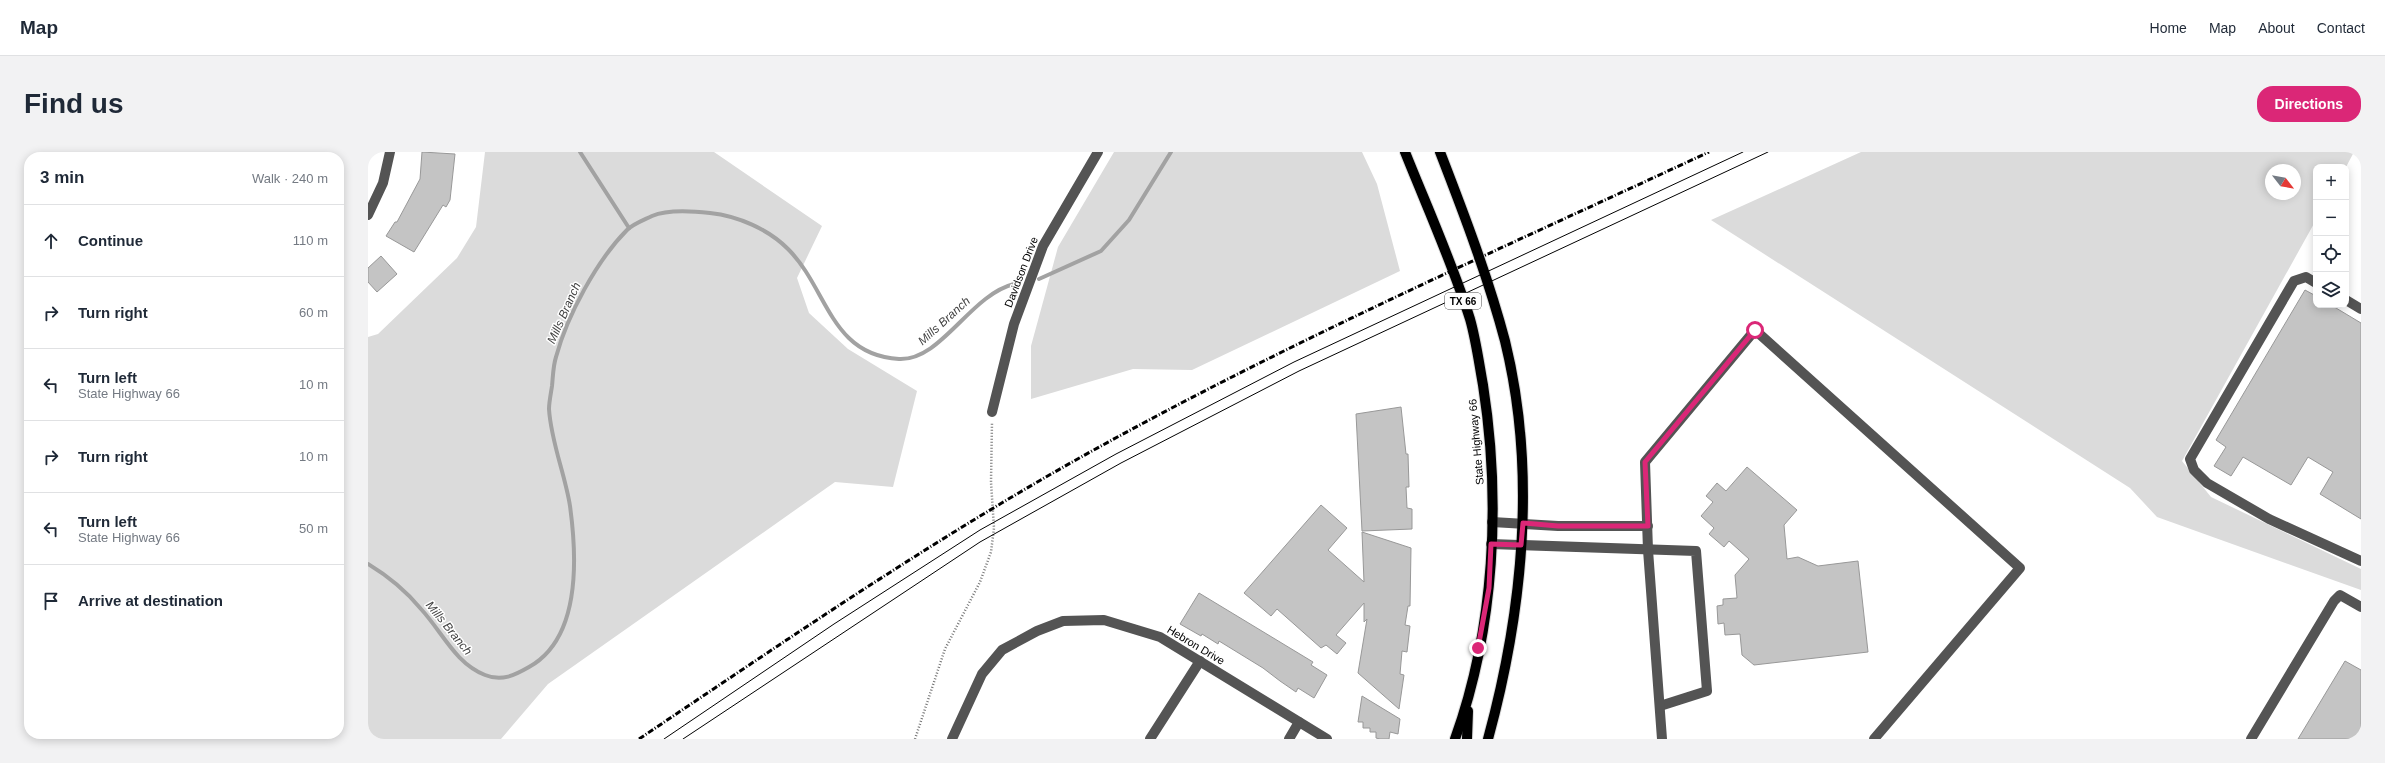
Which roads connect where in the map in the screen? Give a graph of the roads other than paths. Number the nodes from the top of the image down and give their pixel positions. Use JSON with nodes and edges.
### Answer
{"nodes":[{"id":1,"x":390,"y":152,"type":"edge"},
{"id":2,"x":1098,"y":152,"type":"edge"},
{"id":3,"x":1405,"y":152,"type":"edge"},
{"id":4,"x":1440,"y":152,"type":"edge"},
{"id":5,"x":368,"y":215,"type":"edge"},
{"id":6,"x":2313,"y":281,"type":"edge"},
{"id":7,"x":2349,"y":302,"type":"edge"},
{"id":8,"x":2361,"y":309,"type":"edge"},
{"id":9,"x":992,"y":412,"type":"road end"},
{"id":10,"x":1492,"y":522,"type":"junction"},
{"id":11,"x":1523,"y":523,"type":"junction"},
{"id":12,"x":1648,"y":526,"type":"junction"},
{"id":13,"x":1491,"y":544,"type":"junction"},
{"id":14,"x":1521,"y":545,"type":"junction"},
{"id":15,"x":1648,"y":550,"type":"junction"},
{"id":16,"x":2361,"y":561,"type":"edge"},
{"id":17,"x":2361,"y":607,"type":"edge"},
{"id":18,"x":1200,"y":661,"type":"junction"},
{"id":19,"x":1468,"y":701,"type":"junction"},
{"id":20,"x":1660,"y":706,"type":"junction"},
{"id":21,"x":1299,"y":722,"type":"junction"},
{"id":22,"x":952,"y":739,"type":"edge"},
{"id":23,"x":1150,"y":739,"type":"edge"},
{"id":24,"x":1289,"y":739,"type":"edge"},
{"id":25,"x":1327,"y":739,"type":"edge"},
{"id":26,"x":1455,"y":739,"type":"edge"},
{"id":27,"x":1467,"y":739,"type":"edge"},
{"id":28,"x":1488,"y":739,"type":"edge"},
{"id":29,"x":1662,"y":739,"type":"edge"},
{"id":30,"x":1874,"y":739,"type":"edge"},
{"id":31,"x":2250,"y":739,"type":"edge"}],
"edges":[{"from":1,"to":5,"type":"street"},
{"from":2,"to":9,"type":"street","name":"Davidson Drive"},
{"from":3,"to":10,"type":"main road","name":"State Highway 66","number":"TX 66"},
{"from":4,"to":11,"type":"main road","number":"TX 66"},
{"from":6,"to":16,"type":"street"},
{"from":7,"to":8,"type":"street"},
{"from":10,"to":11,"type":"street"},
{"from":10,"to":13,"type":"main road","name":"State Highway 66","number":"TX 66"},
{"from":11,"to":12,"type":"street"},
{"from":11,"to":14,"type":"main road","number":"TX 66"},
{"from":12,"to":15,"type":"street"},
{"from":12,"to":30,"type":"street"},
{"from":13,"to":14,"type":"street"},
{"from":13,"to":19,"type":"main road","name":"State Highway 66","number":"TX 66"},
{"from":14,"to":15,"type":"street"},
{"from":14,"to":28,"type":"main road","number":"TX 66"},
{"from":15,"to":20,"type":"street"},
{"from":15,"to":20,"type":"street"},
{"from":17,"to":31,"type":"street"},
{"from":18,"to":21,"type":"street","name":"Hebron Drive"},
{"from":18,"to":22,"type":"street","name":"Hebron Drive"},
{"from":18,"to":23,"type":"street"},
{"from":19,"to":26,"type":"main road","name":"State Highway 66","number":"TX 66"},
{"from":19,"to":27,"type":"main road"},
{"from":20,"to":29,"type":"street"},
{"from":21,"to":24,"type":"street"},
{"from":21,"to":25,"type":"street","name":"Hebron Drive"}]}
